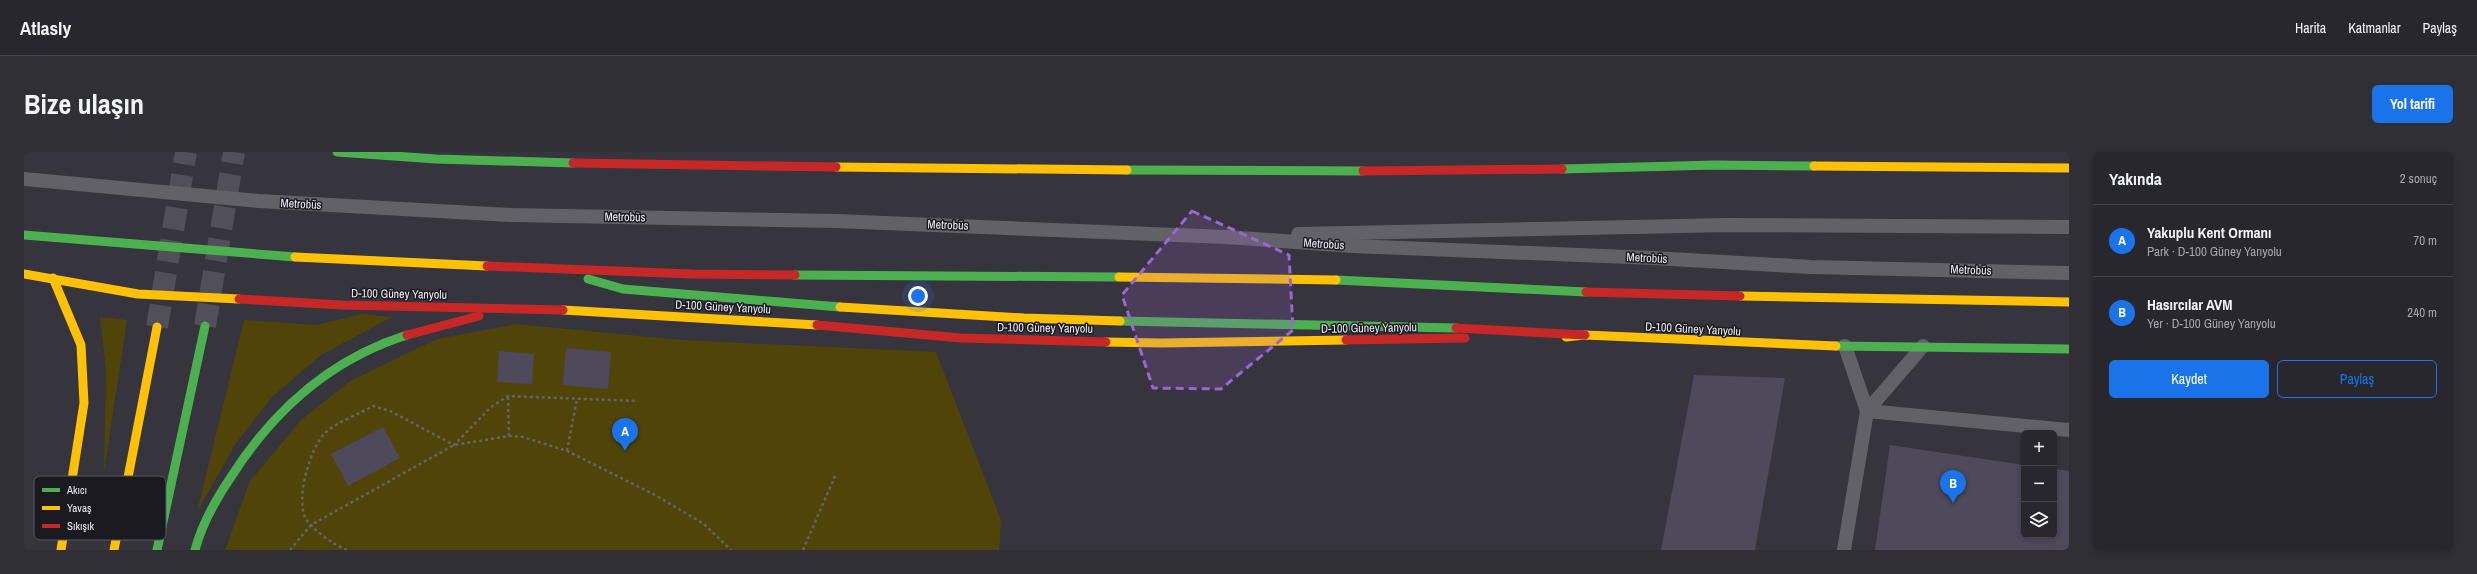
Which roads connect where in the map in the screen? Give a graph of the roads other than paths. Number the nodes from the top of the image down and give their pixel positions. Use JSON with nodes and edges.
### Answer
{"nodes":[{"id":1,"x":337,"y":152,"type":"edge"},
{"id":2,"x":2069,"y":168,"type":"edge"},
{"id":3,"x":24,"y":179,"type":"edge"},
{"id":4,"x":2069,"y":227,"type":"edge"},
{"id":5,"x":24,"y":235,"type":"edge"},
{"id":6,"x":1226,"y":237,"type":"junction"},
{"id":7,"x":554,"y":269,"type":"junction"},
{"id":8,"x":2069,"y":273,"type":"edge"},
{"id":9,"x":24,"y":274,"type":"edge"},
{"id":10,"x":53,"y":278,"type":"junction"},
{"id":11,"x":2069,"y":302,"type":"edge"},
{"id":12,"x":523,"y":308,"type":"junction"},
{"id":13,"x":205,"y":326,"type":"tunnel mouth"},
{"id":14,"x":157,"y":327,"type":"tunnel mouth"},
{"id":15,"x":1585,"y":335,"type":"junction"},
{"id":16,"x":1845,"y":346,"type":"junction"},
{"id":17,"x":1923,"y":346,"type":"junction"},
{"id":18,"x":2069,"y":349,"type":"edge"},
{"id":19,"x":1867,"y":411,"type":"junction"},
{"id":20,"x":2069,"y":430,"type":"edge"},
{"id":21,"x":73,"y":476,"type":"edge"},
{"id":22,"x":128,"y":476,"type":"edge"},
{"id":23,"x":166,"y":508,"type":"edge"},
{"id":24,"x":63,"y":540,"type":"edge"},
{"id":25,"x":116,"y":540,"type":"edge"},
{"id":26,"x":159,"y":540,"type":"edge"},
{"id":27,"x":61,"y":550,"type":"edge"},
{"id":28,"x":114,"y":550,"type":"edge"},
{"id":29,"x":157,"y":550,"type":"edge"},
{"id":30,"x":195,"y":550,"type":"edge"},
{"id":31,"x":1844,"y":550,"type":"edge"}],
"edges":[{"from":1,"to":2,"type":"main road"},
{"from":3,"to":6,"type":"lane","name":"Metrobüs"},
{"from":4,"to":6,"type":"lane","name":"Metrobüs"},
{"from":5,"to":7,"type":"main road"},
{"from":6,"to":8,"type":"lane","name":"Metrobüs"},
{"from":7,"to":11,"type":"main road"},
{"from":7,"to":15,"type":"main road"},
{"from":9,"to":10,"type":"main road","name":"D-100 Güney Yanyolu"},
{"from":10,"to":12,"type":"main road","name":"D-100 Güney Yanyolu"},
{"from":10,"to":21,"type":"main road"},
{"from":12,"to":15,"type":"main road","name":"D-100 Güney Yanyolu"},
{"from":12,"to":30,"type":"main road"},
{"from":13,"to":23,"type":"main road"},
{"from":14,"to":22,"type":"main road"},
{"from":15,"to":16,"type":"main road","name":"D-100 Güney Yanyolu"},
{"from":16,"to":17,"type":"main road","name":"D-100 Güney Yanyolu"},
{"from":16,"to":19,"type":"lane"},
{"from":17,"to":18,"type":"main road","name":"D-100 Güney Yanyolu"},
{"from":17,"to":19,"type":"lane"},
{"from":19,"to":20,"type":"lane"},
{"from":19,"to":31,"type":"lane"},
{"from":24,"to":27,"type":"main road"},
{"from":25,"to":28,"type":"main road"},
{"from":26,"to":29,"type":"main road"}]}
